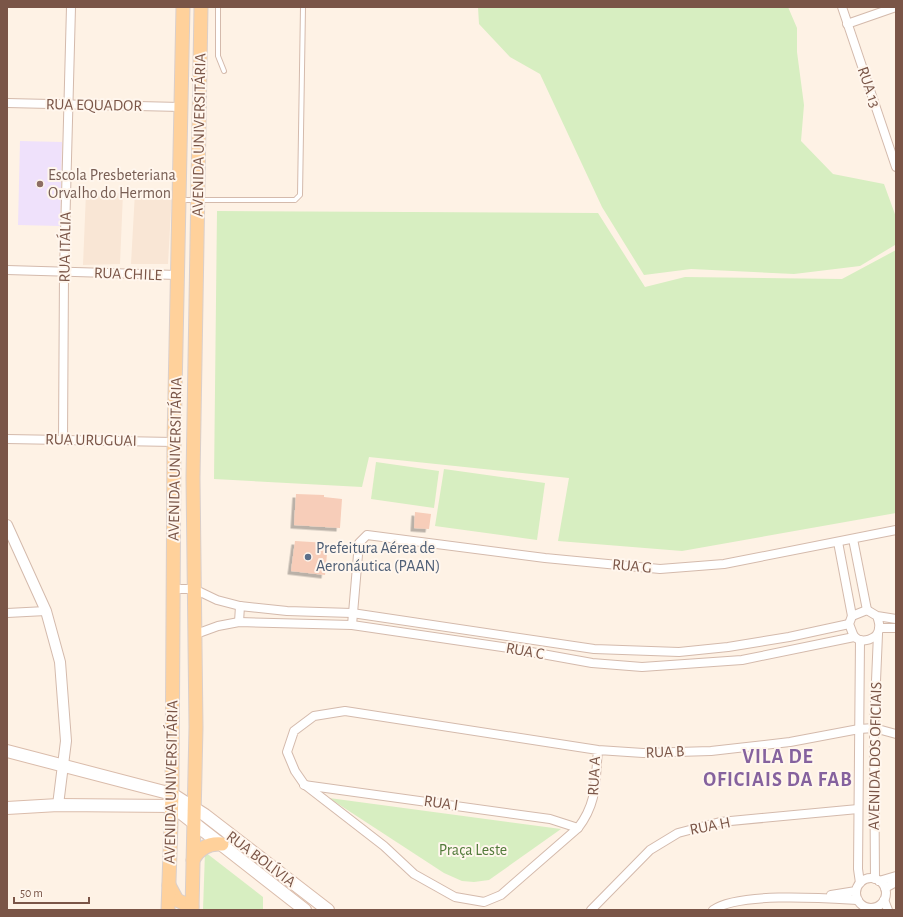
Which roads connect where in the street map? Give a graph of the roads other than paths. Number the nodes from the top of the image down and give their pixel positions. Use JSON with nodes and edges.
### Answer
{"nodes":[{"id":1,"x":71,"y":7,"type":"edge"},
{"id":2,"x":183,"y":7,"type":"edge"},
{"id":3,"x":201,"y":7,"type":"edge"},
{"id":4,"x":218,"y":7,"type":"edge"},
{"id":5,"x":303,"y":7,"type":"edge"},
{"id":6,"x":842,"y":7,"type":"edge"},
{"id":7,"x":896,"y":7,"type":"edge"},
{"id":8,"x":847,"y":24,"type":"junction"},
{"id":9,"x":224,"y":71,"type":"dead end"},
{"id":10,"x":7,"y":103,"type":"edge"},
{"id":11,"x":69,"y":104,"type":"junction"},
{"id":12,"x":181,"y":107,"type":"junction"},
{"id":13,"x":896,"y":167,"type":"edge"},
{"id":14,"x":178,"y":200,"type":"junction"},
{"id":15,"x":198,"y":201,"type":"junction"},
{"id":16,"x":7,"y":270,"type":"edge"},
{"id":17,"x":64,"y":272,"type":"junction"},
{"id":18,"x":177,"y":275,"type":"junction"},
{"id":19,"x":7,"y":439,"type":"edge"},
{"id":20,"x":63,"y":440,"type":"junction"},
{"id":21,"x":174,"y":442,"type":"junction"},
{"id":22,"x":7,"y":524,"type":"edge"},
{"id":23,"x":896,"y":530,"type":"edge"},
{"id":24,"x":853,"y":539,"type":"junction"},
{"id":25,"x":838,"y":542,"type":"junction"},
{"id":26,"x":174,"y":554,"type":"junction"},
{"id":27,"x":193,"y":554,"type":"junction"},
{"id":28,"x":174,"y":589,"type":"junction"},
{"id":29,"x":194,"y":589,"type":"junction"},
{"id":30,"x":240,"y":606,"type":"junction"},
{"id":31,"x":866,"y":610,"type":"junction"},
{"id":32,"x":46,"y":611,"type":"junction"},
{"id":33,"x":287,"y":611,"type":"junction"},
{"id":34,"x":7,"y":612,"type":"edge"},
{"id":35,"x":312,"y":612,"type":"junction"},
{"id":36,"x":352,"y":612,"type":"junction"},
{"id":37,"x":852,"y":616,"type":"junction"},
{"id":38,"x":877,"y":616,"type":"junction"},
{"id":39,"x":896,"y":619,"type":"edge"},
{"id":40,"x":239,"y":622,"type":"junction"},
{"id":41,"x":286,"y":622,"type":"junction"},
{"id":42,"x":312,"y":622,"type":"junction"},
{"id":43,"x":849,"y":624,"type":"junction"},
{"id":44,"x":352,"y":625,"type":"junction"},
{"id":45,"x":896,"y":628,"type":"edge"},
{"id":46,"x":879,"y":631,"type":"junction"},
{"id":47,"x":196,"y":634,"type":"junction"},
{"id":48,"x":511,"y":635,"type":"junction"},
{"id":49,"x":857,"y":639,"type":"junction"},
{"id":50,"x":509,"y":648,"type":"junction"},
{"id":51,"x":679,"y":652,"type":"junction"},
{"id":52,"x":680,"y":666,"type":"junction"},
{"id":53,"x":172,"y":726,"type":"junction"},
{"id":54,"x":196,"y":727,"type":"junction"},
{"id":55,"x":874,"y":728,"type":"junction"},
{"id":56,"x":859,"y":729,"type":"junction"},
{"id":57,"x":896,"y":734,"type":"edge"},
{"id":58,"x":598,"y":750,"type":"junction"},
{"id":59,"x":7,"y":751,"type":"edge"},
{"id":60,"x":63,"y":765,"type":"junction"},
{"id":61,"x":304,"y":784,"type":"junction"},
{"id":62,"x":172,"y":800,"type":"junction"},
{"id":63,"x":58,"y":805,"type":"junction"},
{"id":64,"x":7,"y":808,"type":"edge"},
{"id":65,"x":194,"y":808,"type":"junction"},
{"id":66,"x":858,"y":809,"type":"junction"},
{"id":67,"x":194,"y":822,"type":"junction"},
{"id":68,"x":578,"y":828,"type":"junction"},
{"id":69,"x":222,"y":844,"type":"junction"},
{"id":70,"x":193,"y":860,"type":"junction"},
{"id":71,"x":896,"y":876,"type":"edge"},
{"id":72,"x":877,"y":880,"type":"junction"},
{"id":73,"x":896,"y":882,"type":"edge"},
{"id":74,"x":169,"y":885,"type":"junction"},
{"id":75,"x":858,"y":887,"type":"junction"},
{"id":76,"x":885,"y":888,"type":"junction"},
{"id":77,"x":810,"y":898,"type":"junction"},
{"id":78,"x":858,"y":900,"type":"junction"},
{"id":79,"x":884,"y":900,"type":"junction"},
{"id":80,"x":192,"y":908,"type":"edge"},
{"id":81,"x":300,"y":908,"type":"edge"},
{"id":82,"x":867,"y":908,"type":"edge"},
{"id":83,"x":168,"y":910,"type":"edge"},
{"id":84,"x":328,"y":910,"type":"edge"},
{"id":85,"x":591,"y":910,"type":"edge"},
{"id":86,"x":713,"y":910,"type":"edge"},
{"id":87,"x":888,"y":910,"type":"edge"}],
"edges":[{"from":1,"to":11,"type":"street","name":"RUA ITÁLIA"},
{"from":2,"to":12,"type":"main road","name":"AVENIDA UNIVERSITÁRIA"},
{"from":3,"to":15,"type":"main road","name":"AVENIDA UNIVERSITÁRIA"},
{"from":4,"to":9,"type":"lane"},
{"from":5,"to":15,"type":"lane"},
{"from":6,"to":8,"type":"street","name":"RUA 13"},
{"from":7,"to":8,"type":"street"},
{"from":8,"to":13,"type":"street","name":"RUA 13"},
{"from":10,"to":11,"type":"street","name":"RUA EQUADOR"},
{"from":11,"to":12,"type":"street","name":"RUA EQUADOR"},
{"from":11,"to":17,"type":"street","name":"RUA ITÁLIA"},
{"from":12,"to":14,"type":"main road","name":"AVENIDA UNIVERSITÁRIA"},
{"from":14,"to":15,"type":"lane"},
{"from":14,"to":18,"type":"main road","name":"AVENIDA UNIVERSITÁRIA"},
{"from":15,"to":27,"type":"main road","name":"AVENIDA UNIVERSITÁRIA"},
{"from":16,"to":17,"type":"street","name":"RUA CHILE"},
{"from":17,"to":18,"type":"street","name":"RUA CHILE"},
{"from":17,"to":20,"type":"street","name":"RUA ITÁLIA"},
{"from":18,"to":21,"type":"main road","name":"AVENIDA UNIVERSITÁRIA"},
{"from":19,"to":20,"type":"street","name":"RUA URUGUAI"},
{"from":20,"to":21,"type":"street","name":"RUA URUGUAI"},
{"from":21,"to":26,"type":"main road","name":"AVENIDA UNIVERSITÁRIA"},
{"from":22,"to":32,"type":"street"},
{"from":23,"to":24,"type":"street","name":"RUA G"},
{"from":24,"to":25,"type":"street","name":"RUA G"},
{"from":24,"to":31,"type":"street"},
{"from":25,"to":36,"type":"street","name":"RUA G"},
{"from":25,"to":37,"type":"street"},
{"from":26,"to":27,"type":"main road"},
{"from":26,"to":28,"type":"main road","name":"AVENIDA UNIVERSITÁRIA"},
{"from":27,"to":29,"type":"main road","name":"AVENIDA UNIVERSITÁRIA"},
{"from":28,"to":29,"type":"street"},
{"from":28,"to":53,"type":"main road","name":"AVENIDA UNIVERSITÁRIA"},
{"from":29,"to":30,"type":"street","name":"RUA C"},
{"from":29,"to":47,"type":"main road","name":"AVENIDA UNIVERSITÁRIA"},
{"from":30,"to":33,"type":"street","name":"RUA C"},
{"from":30,"to":40,"type":"street"},
{"from":31,"to":37,"type":"street"},
{"from":31,"to":38,"type":"street"},
{"from":32,"to":34,"type":"street"},
{"from":32,"to":60,"type":"street"},
{"from":33,"to":35,"type":"street","name":"RUA C"},
{"from":33,"to":41,"type":"street"},
{"from":35,"to":36,"type":"street","name":"RUA C"},
{"from":35,"to":42,"type":"street"},
{"from":36,"to":44,"type":"street"},
{"from":36,"to":48,"type":"street","name":"RUA C"},
{"from":37,"to":43,"type":"street"},
{"from":38,"to":39,"type":"street"},
{"from":38,"to":46,"type":"street"},
{"from":40,"to":41,"type":"street","name":"RUA C"},
{"from":40,"to":47,"type":"street","name":"RUA C"},
{"from":41,"to":42,"type":"street","name":"RUA C"},
{"from":42,"to":44,"type":"street","name":"RUA C"},
{"from":43,"to":49,"type":"street"},
{"from":43,"to":51,"type":"street","name":"RUA C"},
{"from":44,"to":50,"type":"street","name":"RUA C"},
{"from":45,"to":46,"type":"street"},
{"from":46,"to":49,"type":"street"},
{"from":46,"to":55,"type":"street","name":"AVENIDA DOS OFICIAIS"},
{"from":47,"to":54,"type":"main road","name":"AVENIDA UNIVERSITÁRIA"},
{"from":48,"to":50,"type":"street"},
{"from":48,"to":51,"type":"street","name":"RUA C"},
{"from":49,"to":52,"type":"street","name":"RUA C"},
{"from":49,"to":56,"type":"street","name":"AVENIDA DOS OFICIAIS"},
{"from":50,"to":52,"type":"street","name":"RUA C"},
{"from":51,"to":52,"type":"street"},
{"from":53,"to":54,"type":"main road"},
{"from":53,"to":62,"type":"main road","name":"AVENIDA UNIVERSITÁRIA"},
{"from":54,"to":65,"type":"main road","name":"AVENIDA UNIVERSITÁRIA"},
{"from":55,"to":56,"type":"street","name":"RUA B"},
{"from":55,"to":57,"type":"street","name":"RUA B"},
{"from":55,"to":72,"type":"street","name":"AVENIDA DOS OFICIAIS"},
{"from":56,"to":58,"type":"street","name":"RUA B"},
{"from":56,"to":66,"type":"street","name":"AVENIDA DOS OFICIAIS"},
{"from":58,"to":61,"type":"street","name":"RUA A"},
{"from":58,"to":68,"type":"street","name":"RUA A"},
{"from":59,"to":60,"type":"main road"},
{"from":60,"to":62,"type":"main road"},
{"from":60,"to":63,"type":"street"},
{"from":61,"to":68,"type":"street","name":"RUA I"},
{"from":61,"to":68,"type":"street","name":"RUA A"},
{"from":62,"to":63,"type":"main road"},
{"from":62,"to":65,"type":"main road","name":"RUA BOLÍVIA"},
{"from":62,"to":67,"type":"main road","name":"RUA BOLÍVIA"},
{"from":62,"to":74,"type":"main road","name":"AVENIDA UNIVERSITÁRIA"},
{"from":63,"to":64,"type":"main road"},
{"from":65,"to":67,"type":"main road","name":"AVENIDA UNIVERSITÁRIA"},
{"from":65,"to":84,"type":"main road","name":"RUA BOLÍVIA"},
{"from":66,"to":75,"type":"street","name":"AVENIDA DOS OFICIAIS"},
{"from":66,"to":85,"type":"street","name":"RUA H"},
{"from":67,"to":69,"type":"main road","name":"RUA BOLÍVIA"},
{"from":67,"to":70,"type":"main road","name":"AVENIDA UNIVERSITÁRIA"},
{"from":69,"to":70,"type":"main road"},
{"from":69,"to":81,"type":"main road","name":"RUA BOLÍVIA"},
{"from":70,"to":80,"type":"main road","name":"AVENIDA UNIVERSITÁRIA"},
{"from":71,"to":72,"type":"street"},
{"from":72,"to":75,"type":"street"},
{"from":72,"to":76,"type":"street"},
{"from":73,"to":76,"type":"street"},
{"from":74,"to":80,"type":"main road"},
{"from":74,"to":83,"type":"main road","name":"AVENIDA UNIVERSITÁRIA"},
{"from":75,"to":77,"type":"street"},
{"from":75,"to":78,"type":"street"},
{"from":76,"to":79,"type":"street"},
{"from":77,"to":78,"type":"street"},
{"from":77,"to":86,"type":"street"},
{"from":78,"to":82,"type":"street"},
{"from":79,"to":82,"type":"street"},
{"from":79,"to":87,"type":"street"}]}
